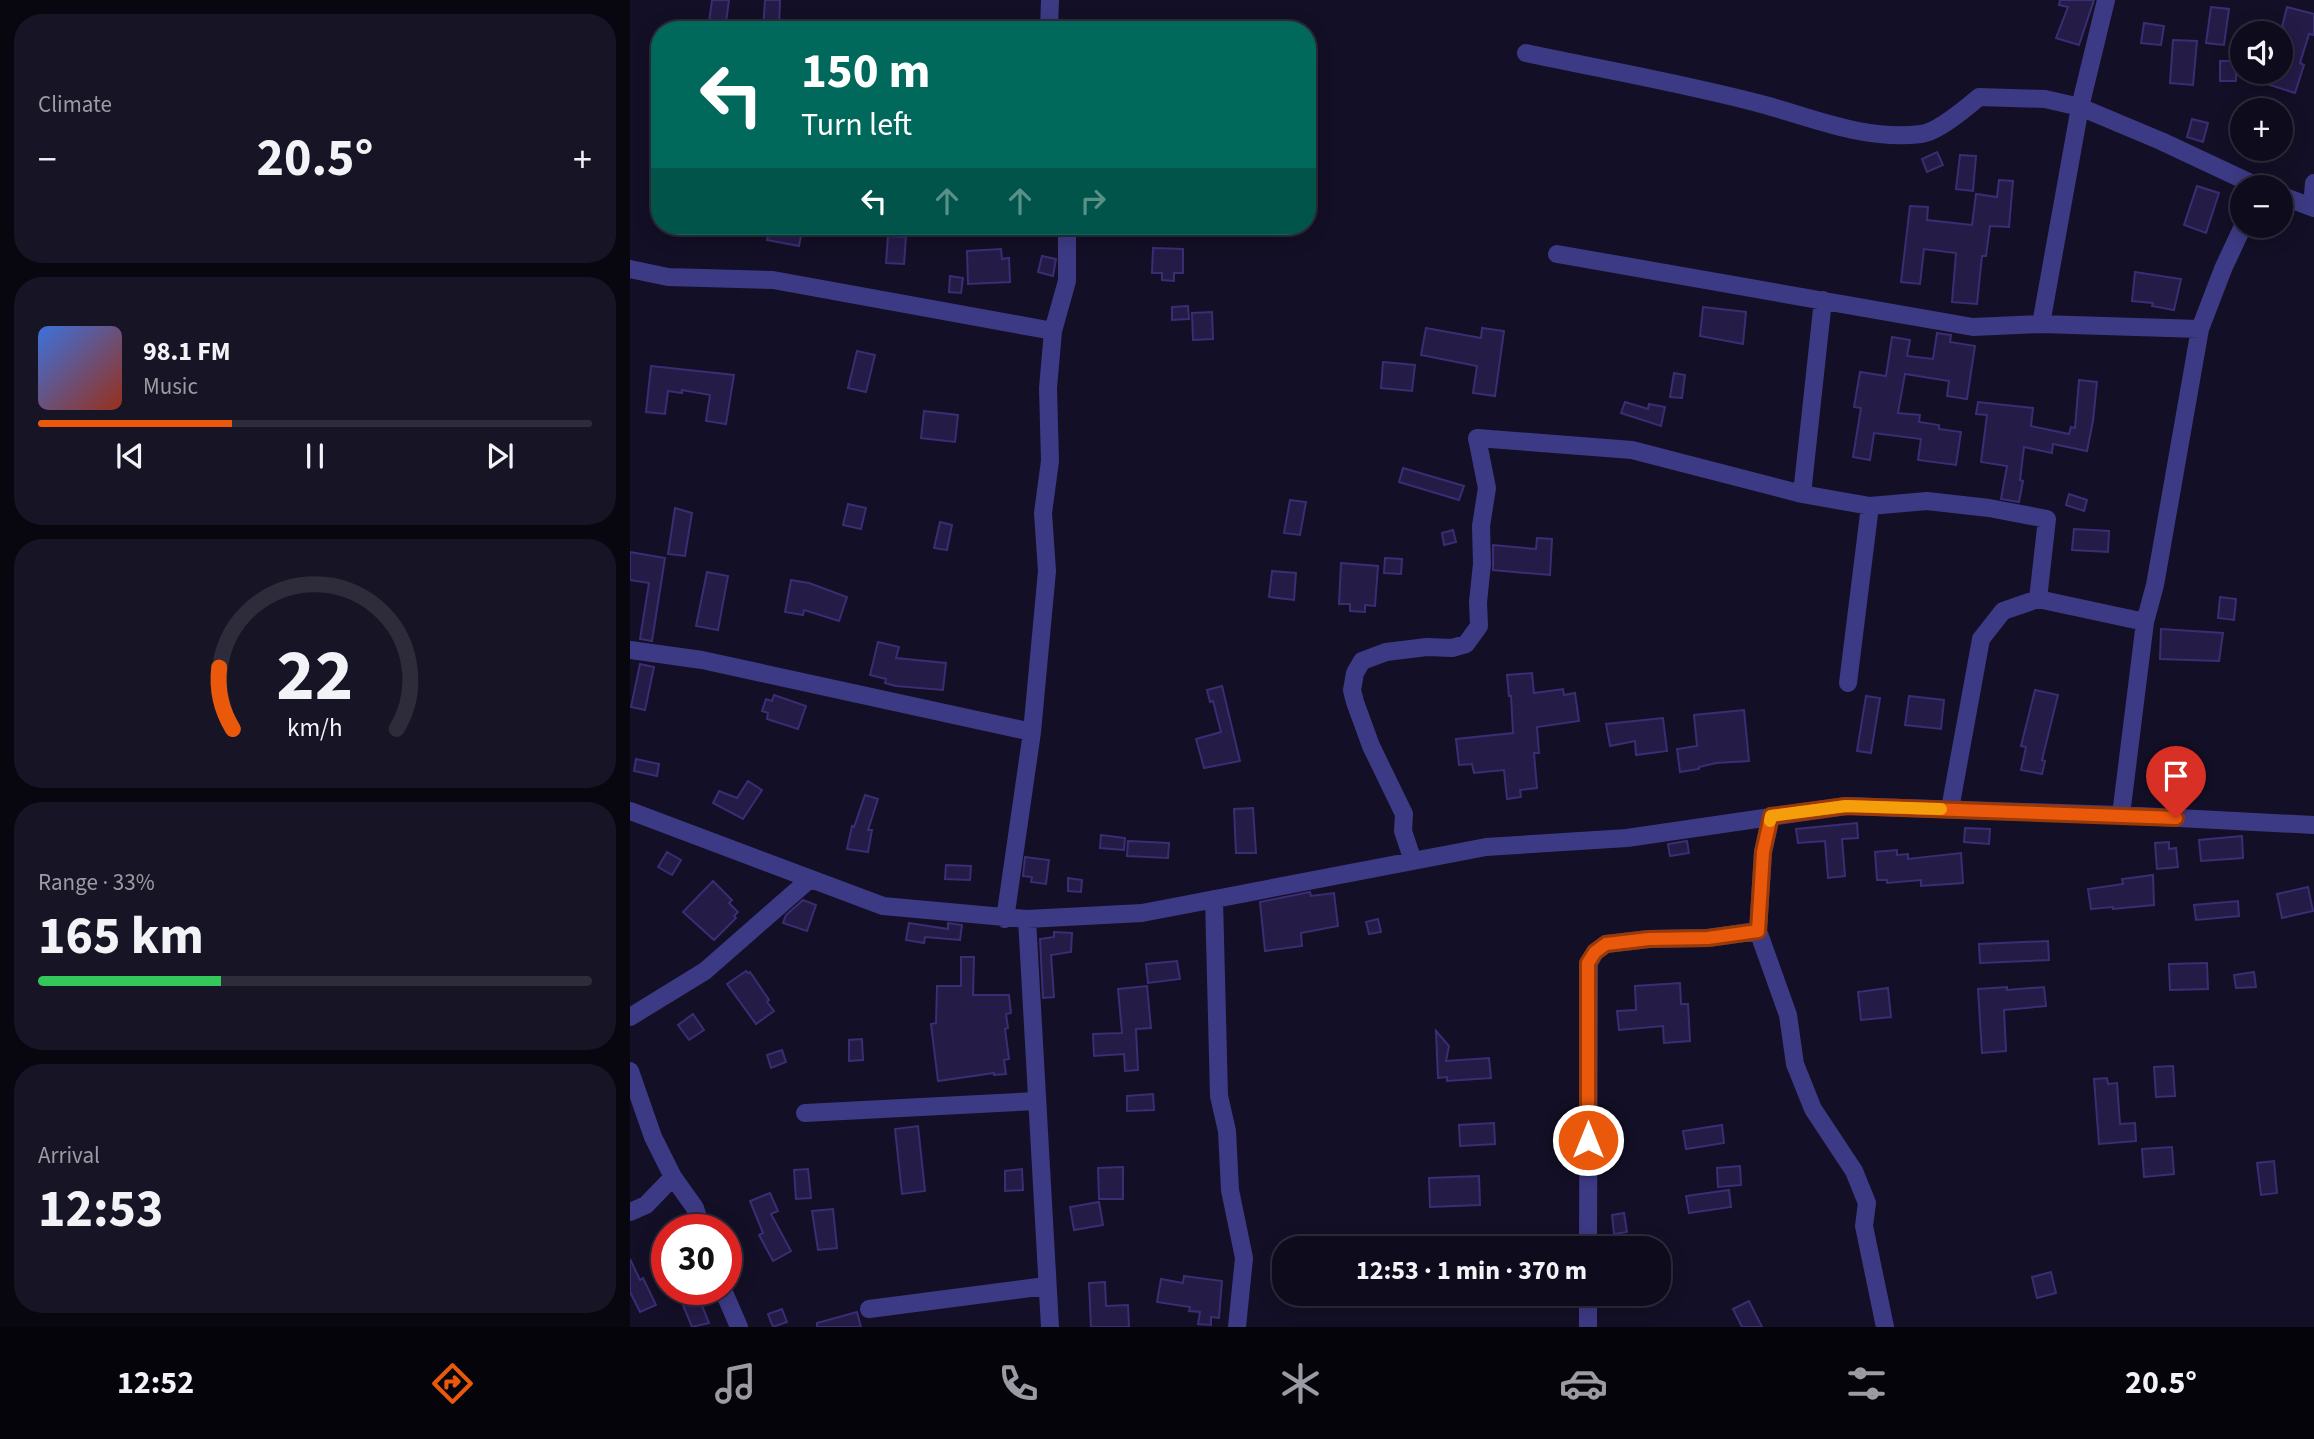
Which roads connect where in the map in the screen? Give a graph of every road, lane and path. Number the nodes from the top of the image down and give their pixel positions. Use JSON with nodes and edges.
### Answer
{"nodes":[{"id":1,"x":1049,"y":0,"type":"edge"},
{"id":2,"x":2106,"y":0,"type":"edge"},
{"id":3,"x":1049,"y":21,"type":"edge"},
{"id":4,"x":1526,"y":53,"type":"dead end"},
{"id":5,"x":2080,"y":107,"type":"junction"},
{"id":6,"x":2233,"y":175,"type":"edge"},
{"id":7,"x":2314,"y":183,"type":"edge"},
{"id":8,"x":2293,"y":200,"type":"edge"},
{"id":9,"x":2313,"y":207,"type":"edge"},
{"id":10,"x":1067,"y":235,"type":"edge"},
{"id":11,"x":2238,"y":238,"type":"edge"},
{"id":12,"x":1557,"y":254,"type":"dead end"},
{"id":13,"x":630,"y":269,"type":"edge"},
{"id":14,"x":1823,"y":300,"type":"junction"},
{"id":15,"x":2041,"y":324,"type":"junction"},
{"id":16,"x":2200,"y":329,"type":"junction"},
{"id":17,"x":1053,"y":331,"type":"junction"},
{"id":18,"x":1802,"y":494,"type":"junction"},
{"id":19,"x":1870,"y":506,"type":"junction"},
{"id":20,"x":2038,"y":599,"type":"junction"},
{"id":21,"x":2145,"y":622,"type":"junction"},
{"id":22,"x":630,"y":650,"type":"edge"},
{"id":23,"x":1848,"y":683,"type":"dead end"},
{"id":24,"x":1032,"y":732,"type":"junction"},
{"id":25,"x":1950,"y":809,"type":"junction"},
{"id":26,"x":630,"y":811,"type":"edge"},
{"id":27,"x":2120,"y":815,"type":"junction"},
{"id":28,"x":1771,"y":816,"type":"junction"},
{"id":29,"x":2314,"y":825,"type":"edge"},
{"id":30,"x":1413,"y":861,"type":"junction"},
{"id":31,"x":810,"y":879,"type":"junction"},
{"id":32,"x":1214,"y":899,"type":"junction"},
{"id":33,"x":1005,"y":919,"type":"junction"},
{"id":34,"x":1027,"y":919,"type":"junction"},
{"id":35,"x":1758,"y":931,"type":"junction"},
{"id":36,"x":630,"y":1017,"type":"edge"},
{"id":37,"x":630,"y":1071,"type":"edge"},
{"id":38,"x":1037,"y":1101,"type":"junction"},
{"id":39,"x":805,"y":1113,"type":"dead end"},
{"id":40,"x":673,"y":1177,"type":"junction"},
{"id":41,"x":630,"y":1212,"type":"edge"},
{"id":42,"x":697,"y":1214,"type":"edge"},
{"id":43,"x":1588,"y":1236,"type":"edge"},
{"id":44,"x":1046,"y":1286,"type":"junction"},
{"id":45,"x":729,"y":1305,"type":"edge"},
{"id":46,"x":1588,"y":1306,"type":"edge"},
{"id":47,"x":869,"y":1309,"type":"dead end"},
{"id":48,"x":739,"y":1327,"type":"edge"},
{"id":49,"x":1050,"y":1327,"type":"edge"},
{"id":50,"x":1237,"y":1327,"type":"edge"},
{"id":51,"x":1588,"y":1327,"type":"edge"},
{"id":52,"x":1885,"y":1327,"type":"edge"}],
"edges":[{"from":1,"to":3,"type":"street"},
{"from":2,"to":5,"type":"street"},
{"from":4,"to":5,"type":"street"},
{"from":5,"to":6,"type":"street"},
{"from":5,"to":15,"type":"street"},
{"from":7,"to":9,"type":"street"},
{"from":8,"to":9,"type":"street"},
{"from":10,"to":17,"type":"street"},
{"from":11,"to":16,"type":"street"},
{"from":12,"to":14,"type":"street"},
{"from":13,"to":17,"type":"street"},
{"from":14,"to":15,"type":"street"},
{"from":14,"to":18,"type":"street"},
{"from":15,"to":16,"type":"street"},
{"from":16,"to":21,"type":"street"},
{"from":17,"to":24,"type":"street"},
{"from":18,"to":19,"type":"street"},
{"from":18,"to":30,"type":"street"},
{"from":19,"to":20,"type":"street"},
{"from":19,"to":23,"type":"street"},
{"from":20,"to":21,"type":"street"},
{"from":20,"to":25,"type":"street"},
{"from":21,"to":27,"type":"street"},
{"from":22,"to":24,"type":"street"},
{"from":24,"to":33,"type":"street"},
{"from":25,"to":27,"type":"street"},
{"from":25,"to":28,"type":"street"},
{"from":26,"to":31,"type":"street"},
{"from":27,"to":29,"type":"street"},
{"from":28,"to":30,"type":"street"},
{"from":28,"to":35,"type":"street"},
{"from":30,"to":32,"type":"street"},
{"from":31,"to":33,"type":"street"},
{"from":31,"to":36,"type":"street"},
{"from":32,"to":34,"type":"street"},
{"from":32,"to":50,"type":"street"},
{"from":33,"to":34,"type":"street"},
{"from":34,"to":38,"type":"street"},
{"from":35,"to":43,"type":"street"},
{"from":35,"to":52,"type":"street"},
{"from":37,"to":40,"type":"street"},
{"from":38,"to":39,"type":"street"},
{"from":38,"to":44,"type":"street"},
{"from":40,"to":41,"type":"street"},
{"from":40,"to":42,"type":"street"},
{"from":44,"to":47,"type":"street"},
{"from":44,"to":49,"type":"street"},
{"from":45,"to":48,"type":"street"},
{"from":46,"to":51,"type":"street"}]}
